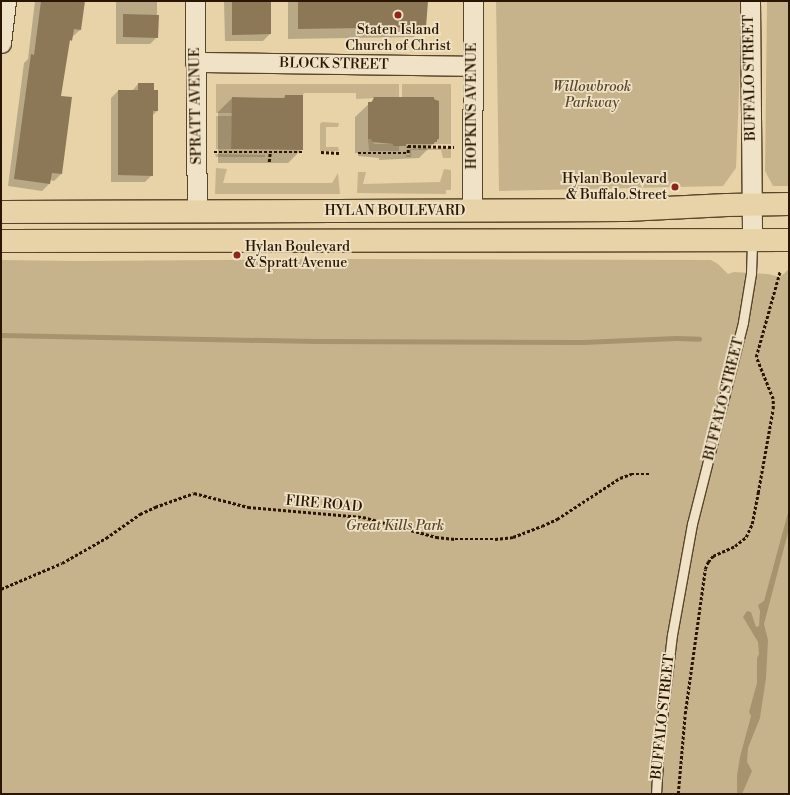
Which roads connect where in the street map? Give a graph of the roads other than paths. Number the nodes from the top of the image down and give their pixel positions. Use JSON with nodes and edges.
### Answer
{"nodes":[{"id":1,"x":6,"y":1,"type":"edge"},
{"id":2,"x":195,"y":1,"type":"edge"},
{"id":3,"x":473,"y":1,"type":"edge"},
{"id":4,"x":750,"y":1,"type":"edge"},
{"id":5,"x":1,"y":43,"type":"edge"},
{"id":6,"x":195,"y":62,"type":"junction"},
{"id":7,"x":473,"y":66,"type":"junction"},
{"id":8,"x":752,"y":204,"type":"junction"},
{"id":9,"x":789,"y":204,"type":"edge"},
{"id":10,"x":472,"y":210,"type":"junction"},
{"id":11,"x":1,"y":212,"type":"edge"},
{"id":12,"x":198,"y":212,"type":"junction"},
{"id":13,"x":752,"y":240,"type":"junction"},
{"id":14,"x":789,"y":240,"type":"edge"},
{"id":15,"x":1,"y":241,"type":"edge"},
{"id":16,"x":656,"y":794,"type":"edge"}],
"edges":[{"from":1,"to":5,"type":"street"},
{"from":2,"to":6,"type":"street","name":"SPRATT AVENUE"},
{"from":3,"to":7,"type":"street","name":"HOPKINS AVENUE"},
{"from":4,"to":8,"type":"street","name":"BUFFALO STREET"},
{"from":6,"to":7,"type":"street","name":"BLOCK STREET"},
{"from":6,"to":12,"type":"street","name":"SPRATT AVENUE"},
{"from":7,"to":10,"type":"street","name":"HOPKINS AVENUE"},
{"from":8,"to":9,"type":"main road","name":"HYLAN BOULEVARD"},
{"from":8,"to":10,"type":"main road","name":"HYLAN BOULEVARD"},
{"from":8,"to":13,"type":"street","name":"BUFFALO STREET"},
{"from":10,"to":12,"type":"main road","name":"HYLAN BOULEVARD"},
{"from":11,"to":12,"type":"main road","name":"HYLAN BOULEVARD"},
{"from":13,"to":14,"type":"main road","name":"HYLAN BOULEVARD"},
{"from":13,"to":15,"type":"main road","name":"HYLAN BOULEVARD"},
{"from":13,"to":16,"type":"lane","name":"BUFFALO STREET"}]}
